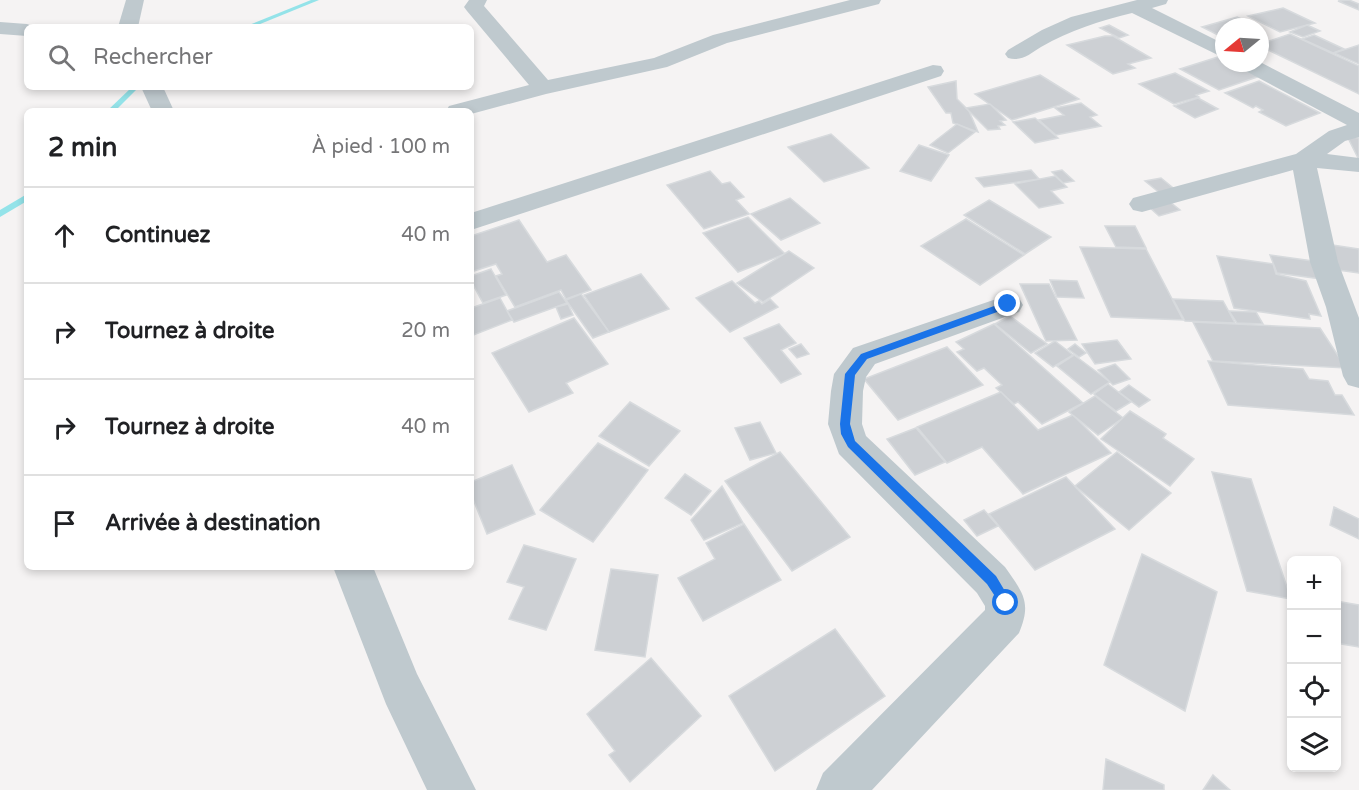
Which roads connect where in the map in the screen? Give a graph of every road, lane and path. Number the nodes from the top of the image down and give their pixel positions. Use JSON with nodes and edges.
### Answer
{"nodes":[{"id":1,"x":135,"y":0,"type":"edge"},
{"id":2,"x":478,"y":0,"type":"edge"},
{"id":3,"x":872,"y":0,"type":"edge"},
{"id":4,"x":1159,"y":0,"type":"edge"},
{"id":5,"x":1136,"y":7,"type":"junction"},
{"id":6,"x":129,"y":24,"type":"edge"},
{"id":7,"x":0,"y":28,"type":"edge"},
{"id":8,"x":24,"y":30,"type":"edge"},
{"id":9,"x":1215,"y":47,"type":"edge"},
{"id":10,"x":1015,"y":54,"type":"dead end"},
{"id":11,"x":933,"y":71,"type":"dead end"},
{"id":12,"x":1262,"y":72,"type":"edge"},
{"id":13,"x":543,"y":88,"type":"junction"},
{"id":14,"x":153,"y":90,"type":"edge"},
{"id":15,"x":162,"y":108,"type":"edge"},
{"id":16,"x":468,"y":108,"type":"edge"},
{"id":17,"x":1359,"y":122,"type":"edge"},
{"id":18,"x":1359,"y":129,"type":"edge"},
{"id":19,"x":1305,"y":159,"type":"junction"},
{"id":20,"x":1359,"y":165,"type":"edge"},
{"id":21,"x":1142,"y":204,"type":"dead end"},
{"id":22,"x":474,"y":221,"type":"edge"},
{"id":23,"x":1008,"y":304,"type":"dead end"},
{"id":24,"x":1359,"y":376,"type":"edge"},
{"id":25,"x":354,"y":570,"type":"edge"},
{"id":26,"x":452,"y":790,"type":"edge"},
{"id":27,"x":840,"y":790,"type":"edge"}],
"edges":[{"from":1,"to":6,"type":"street"},
{"from":2,"to":13,"type":"street"},
{"from":3,"to":13,"type":"street"},
{"from":4,"to":5,"type":"street"},
{"from":5,"to":9,"type":"street"},
{"from":5,"to":10,"type":"street"},
{"from":7,"to":8,"type":"street"},
{"from":11,"to":22,"type":"street"},
{"from":12,"to":17,"type":"street"},
{"from":13,"to":16,"type":"street"},
{"from":14,"to":15,"type":"street"},
{"from":18,"to":19,"type":"street"},
{"from":19,"to":20,"type":"street"},
{"from":19,"to":21,"type":"street"},
{"from":19,"to":24,"type":"street"},
{"from":23,"to":27,"type":"street"},
{"from":25,"to":26,"type":"street"}]}
